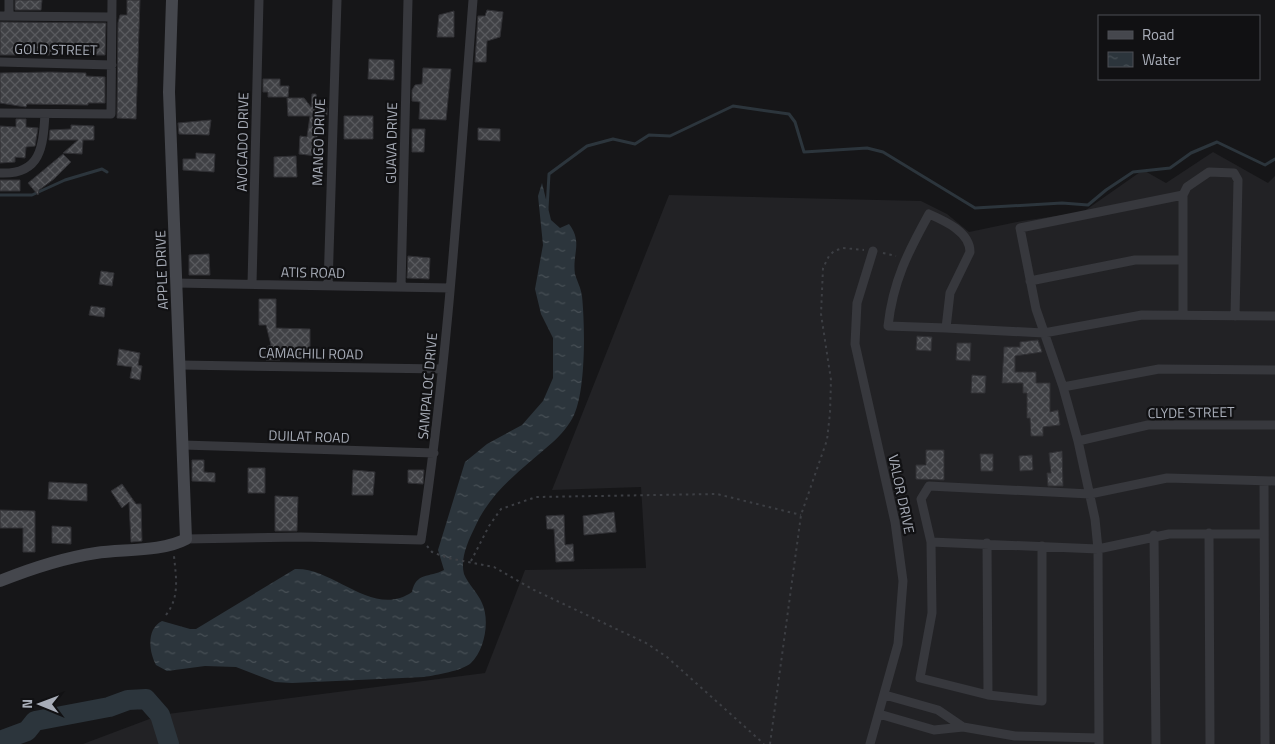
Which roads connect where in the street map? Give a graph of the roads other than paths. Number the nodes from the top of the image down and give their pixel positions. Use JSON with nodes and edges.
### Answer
{"nodes":[{"id":1,"x":9,"y":0,"type":"edge"},
{"id":2,"x":112,"y":0,"type":"edge"},
{"id":3,"x":172,"y":0,"type":"edge"},
{"id":4,"x":259,"y":0,"type":"edge"},
{"id":5,"x":337,"y":0,"type":"edge"},
{"id":6,"x":408,"y":0,"type":"edge"},
{"id":7,"x":473,"y":0,"type":"edge"},
{"id":8,"x":4,"y":16,"type":"edge"},
{"id":9,"x":112,"y":17,"type":"junction"},
{"id":10,"x":0,"y":62,"type":"edge"},
{"id":11,"x":112,"y":65,"type":"junction"},
{"id":12,"x":0,"y":113,"type":"edge"},
{"id":13,"x":45,"y":114,"type":"junction"},
{"id":14,"x":0,"y":173,"type":"edge"},
{"id":15,"x":1183,"y":195,"type":"junction"},
{"id":16,"x":873,"y":251,"type":"road end"},
{"id":17,"x":1183,"y":260,"type":"junction"},
{"id":18,"x":1030,"y":281,"type":"junction"},
{"id":19,"x":176,"y":283,"type":"junction"},
{"id":20,"x":252,"y":284,"type":"junction"},
{"id":21,"x":328,"y":286,"type":"junction"},
{"id":22,"x":401,"y":287,"type":"junction"},
{"id":23,"x":450,"y":288,"type":"junction"},
{"id":24,"x":1182,"y":314,"type":"junction"},
{"id":25,"x":1235,"y":316,"type":"junction"},
{"id":26,"x":1275,"y":316,"type":"edge"},
{"id":27,"x":946,"y":328,"type":"junction"},
{"id":28,"x":1044,"y":333,"type":"junction"},
{"id":29,"x":180,"y":364,"type":"junction"},
{"id":30,"x":442,"y":369,"type":"junction"},
{"id":31,"x":1275,"y":370,"type":"edge"},
{"id":32,"x":1063,"y":387,"type":"junction"},
{"id":33,"x":1275,"y":425,"type":"edge"},
{"id":34,"x":1078,"y":441,"type":"junction"},
{"id":35,"x":183,"y":446,"type":"junction"},
{"id":36,"x":434,"y":453,"type":"junction"},
{"id":37,"x":1264,"y":481,"type":"junction"},
{"id":38,"x":1275,"y":481,"type":"edge"},
{"id":39,"x":1090,"y":494,"type":"junction"},
{"id":40,"x":1209,"y":534,"type":"junction"},
{"id":41,"x":1264,"y":534,"type":"junction"},
{"id":42,"x":1154,"y":535,"type":"junction"},
{"id":43,"x":186,"y":539,"type":"junction"},
{"id":44,"x":931,"y":542,"type":"junction"},
{"id":45,"x":987,"y":543,"type":"junction"},
{"id":46,"x":1042,"y":546,"type":"junction"},
{"id":47,"x":1098,"y":549,"type":"junction"},
{"id":48,"x":0,"y":581,"type":"edge"},
{"id":49,"x":885,"y":695,"type":"junction"},
{"id":50,"x":988,"y":695,"type":"junction"},
{"id":51,"x":879,"y":714,"type":"junction"},
{"id":52,"x":963,"y":727,"type":"junction"},
{"id":53,"x":1099,"y":741,"type":"edge"},
{"id":54,"x":870,"y":744,"type":"edge"},
{"id":55,"x":1156,"y":744,"type":"edge"},
{"id":56,"x":1210,"y":744,"type":"edge"},
{"id":57,"x":1265,"y":744,"type":"edge"}],
"edges":[{"from":1,"to":8,"type":"street"},
{"from":2,"to":9,"type":"street"},
{"from":3,"to":19,"type":"street","name":"APPLE DRIVE"},
{"from":4,"to":20,"type":"street","name":"AVOCADO DRIVE"},
{"from":5,"to":21,"type":"street","name":"MANGO DRIVE"},
{"from":6,"to":22,"type":"street","name":"GUAVA DRIVE"},
{"from":7,"to":23,"type":"street","name":"SAMPALOC DRIVE"},
{"from":8,"to":9,"type":"street"},
{"from":9,"to":11,"type":"street"},
{"from":10,"to":11,"type":"street","name":"GOLD STREET"},
{"from":11,"to":13,"type":"street"},
{"from":12,"to":13,"type":"street"},
{"from":13,"to":14,"type":"street"},
{"from":15,"to":17,"type":"street"},
{"from":15,"to":18,"type":"street"},
{"from":15,"to":25,"type":"street"},
{"from":16,"to":49,"type":"street","name":"VALOR DRIVE"},
{"from":17,"to":18,"type":"street"},
{"from":17,"to":24,"type":"street"},
{"from":18,"to":28,"type":"street"},
{"from":19,"to":20,"type":"street","name":"ATIS ROAD"},
{"from":19,"to":29,"type":"street","name":"APPLE DRIVE"},
{"from":20,"to":21,"type":"street","name":"ATIS ROAD"},
{"from":21,"to":22,"type":"street","name":"ATIS ROAD"},
{"from":22,"to":23,"type":"street","name":"ATIS ROAD"},
{"from":23,"to":30,"type":"street","name":"SAMPALOC DRIVE"},
{"from":24,"to":25,"type":"street"},
{"from":24,"to":28,"type":"street"},
{"from":25,"to":26,"type":"street"},
{"from":27,"to":27,"type":"street"},
{"from":27,"to":28,"type":"street"},
{"from":28,"to":32,"type":"street"},
{"from":29,"to":30,"type":"street","name":"CAMACHILI ROAD"},
{"from":29,"to":35,"type":"street","name":"APPLE DRIVE"},
{"from":30,"to":36,"type":"street","name":"SAMPALOC DRIVE"},
{"from":31,"to":32,"type":"street"},
{"from":32,"to":34,"type":"street"},
{"from":33,"to":34,"type":"street","name":"CLYDE STREET"},
{"from":34,"to":39,"type":"street"},
{"from":35,"to":36,"type":"street","name":"DUILAT ROAD"},
{"from":35,"to":43,"type":"street","name":"APPLE DRIVE"},
{"from":36,"to":43,"type":"street","name":"SAMPALOC DRIVE"},
{"from":37,"to":38,"type":"street"},
{"from":37,"to":39,"type":"street"},
{"from":37,"to":41,"type":"street"},
{"from":39,"to":44,"type":"street"},
{"from":39,"to":47,"type":"street"},
{"from":40,"to":41,"type":"street"},
{"from":40,"to":42,"type":"street"},
{"from":40,"to":56,"type":"street"},
{"from":41,"to":57,"type":"street"},
{"from":42,"to":47,"type":"street"},
{"from":42,"to":55,"type":"street"},
{"from":43,"to":48,"type":"street"},
{"from":44,"to":45,"type":"street"},
{"from":44,"to":50,"type":"street"},
{"from":45,"to":46,"type":"street"},
{"from":45,"to":50,"type":"street"},
{"from":46,"to":47,"type":"street"},
{"from":46,"to":50,"type":"street"},
{"from":47,"to":53,"type":"street"},
{"from":49,"to":51,"type":"street","name":"VALOR DRIVE"},
{"from":49,"to":52,"type":"street"},
{"from":51,"to":52,"type":"street"},
{"from":51,"to":54,"type":"street","name":"VALOR DRIVE"},
{"from":52,"to":53,"type":"street"}]}
